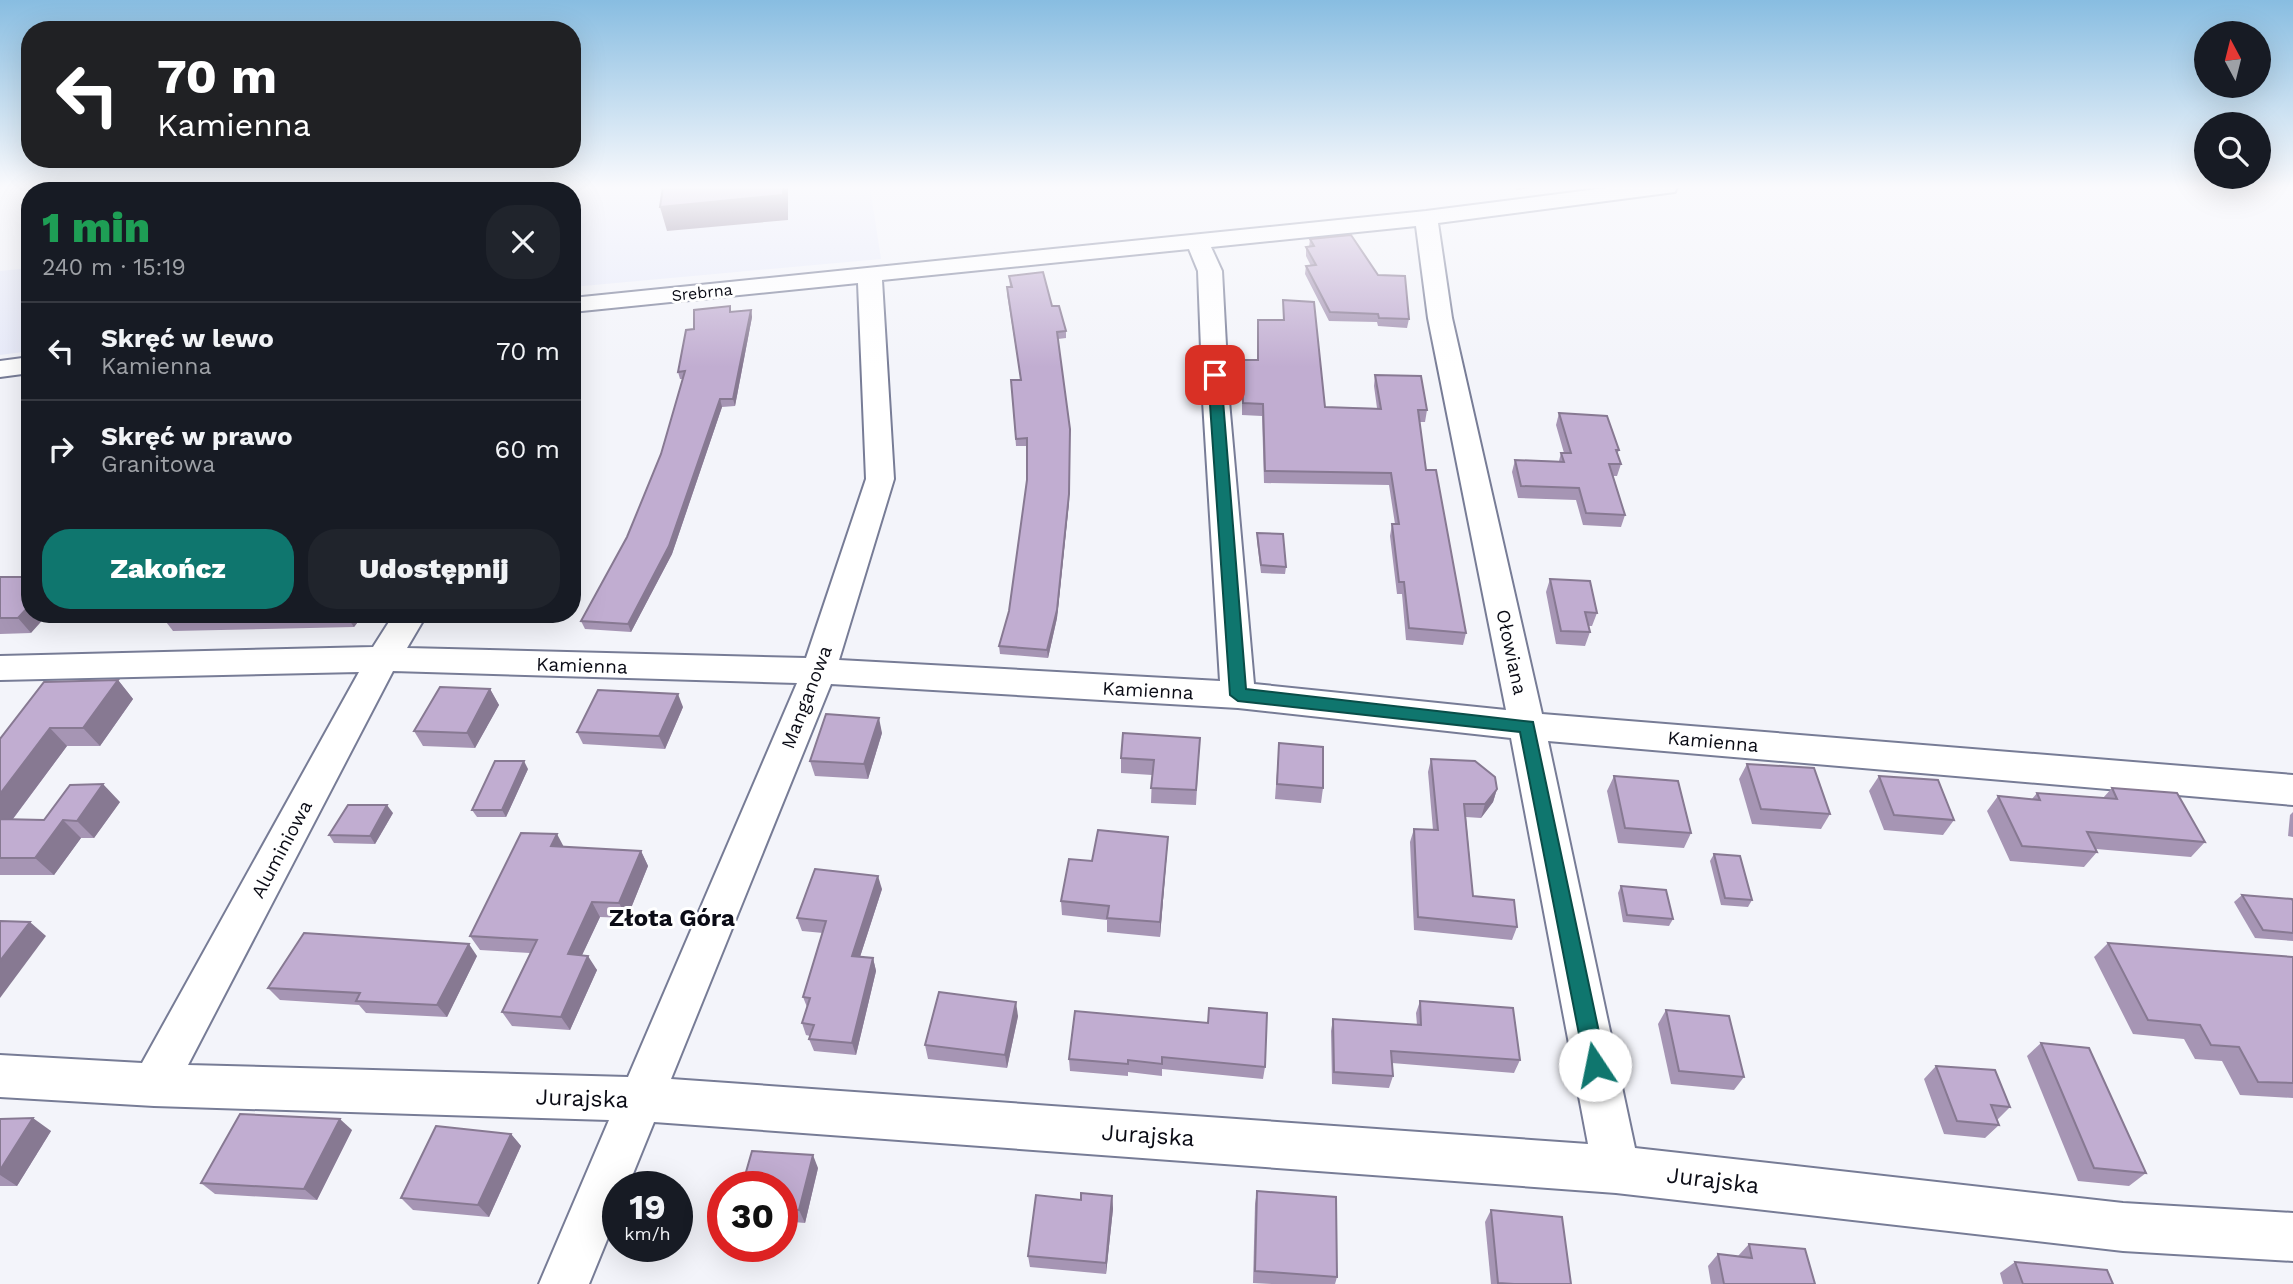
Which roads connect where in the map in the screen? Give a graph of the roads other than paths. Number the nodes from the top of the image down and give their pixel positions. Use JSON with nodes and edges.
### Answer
{"nodes":[{"id":1,"x":1134,"y":247,"type":"edge"},
{"id":2,"x":1200,"y":247,"type":"edge"},
{"id":3,"x":1430,"y":247,"type":"edge"},
{"id":4,"x":870,"y":276,"type":"junction"},
{"id":5,"x":581,"y":304,"type":"edge"},
{"id":6,"x":21,"y":366,"type":"edge"},
{"id":7,"x":0,"y":369,"type":"edge"},
{"id":8,"x":405,"y":623,"type":"edge"},
{"id":9,"x":383,"y":659,"type":"junction"},
{"id":10,"x":0,"y":668,"type":"edge"},
{"id":11,"x":819,"y":671,"type":"junction"},
{"id":12,"x":1238,"y":695,"type":"junction"},
{"id":13,"x":1527,"y":726,"type":"junction"},
{"id":14,"x":2293,"y":790,"type":"edge"},
{"id":15,"x":0,"y":1076,"type":"edge"},
{"id":16,"x":154,"y":1085,"type":"junction"},
{"id":17,"x":642,"y":1099,"type":"junction"},
{"id":18,"x":1616,"y":1169,"type":"junction"},
{"id":19,"x":2293,"y":1237,"type":"edge"},
{"id":20,"x":564,"y":1284,"type":"edge"}],
"edges":[{"from":1,"to":4,"type":"street","name":"Srebrna"},
{"from":2,"to":12,"type":"street"},
{"from":3,"to":13,"type":"street","name":"Ołowiana"},
{"from":4,"to":5,"type":"street","name":"Srebrna"},
{"from":4,"to":11,"type":"street","name":"Manganowa"},
{"from":6,"to":7,"type":"street"},
{"from":8,"to":9,"type":"street","name":"Aluminiowa"},
{"from":9,"to":10,"type":"street","name":"Kamienna"},
{"from":9,"to":11,"type":"street","name":"Kamienna"},
{"from":9,"to":16,"type":"street","name":"Aluminiowa"},
{"from":11,"to":12,"type":"street","name":"Kamienna"},
{"from":11,"to":17,"type":"street","name":"Manganowa"},
{"from":12,"to":13,"type":"street","name":"Kamienna"},
{"from":13,"to":14,"type":"street","name":"Kamienna"},
{"from":13,"to":18,"type":"street","name":"Ołowiana"},
{"from":15,"to":16,"type":"street","name":"Jurajska"},
{"from":16,"to":17,"type":"street","name":"Jurajska"},
{"from":17,"to":18,"type":"street","name":"Jurajska"},
{"from":17,"to":20,"type":"street","name":"Manganowa"},
{"from":18,"to":19,"type":"street","name":"Jurajska"}]}
